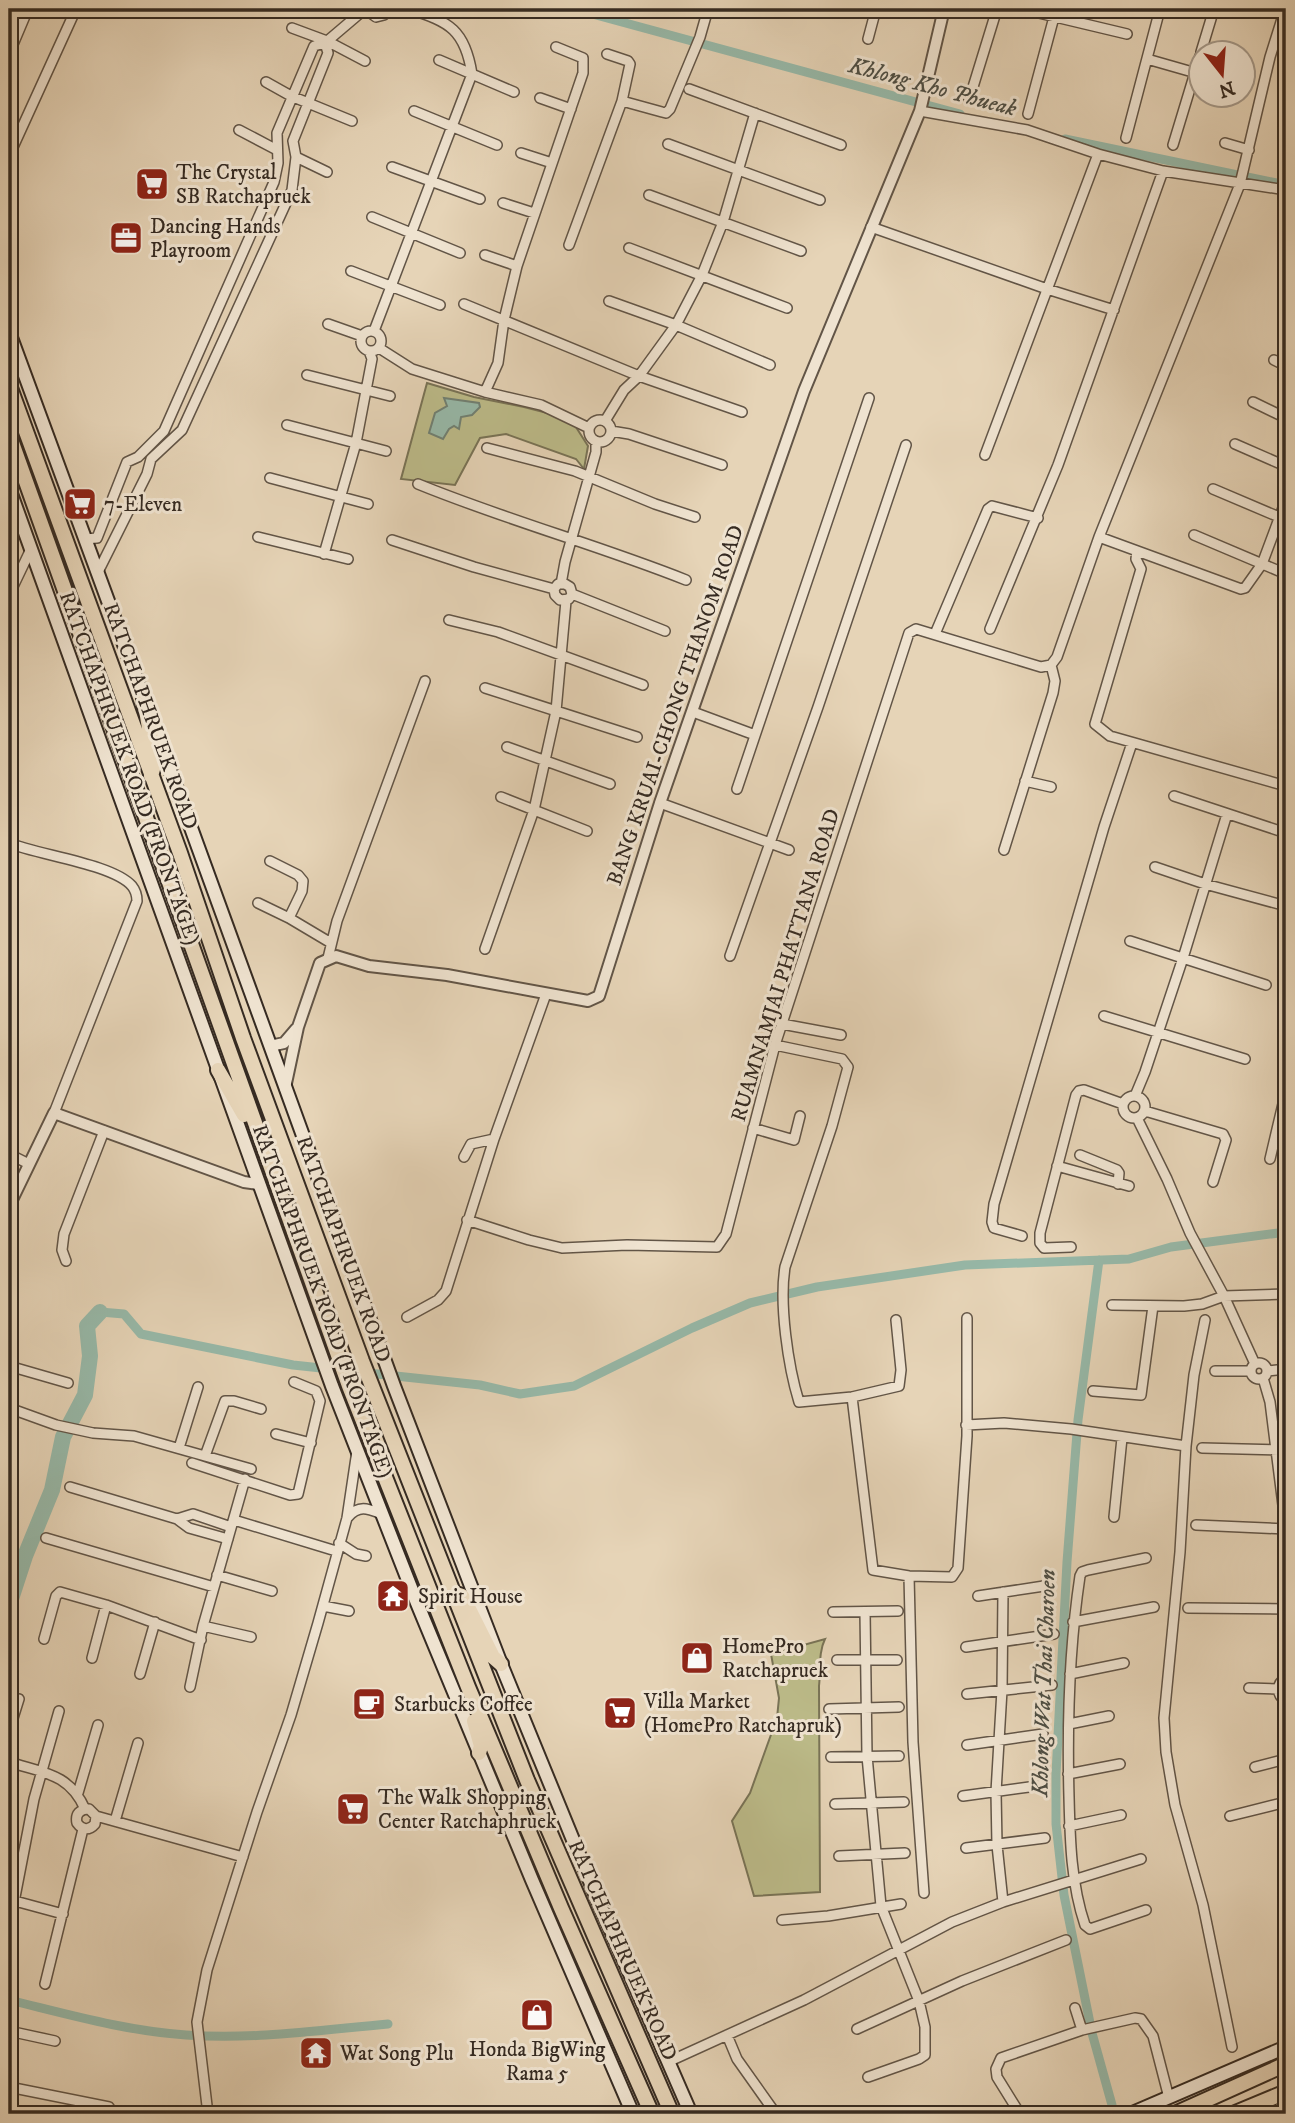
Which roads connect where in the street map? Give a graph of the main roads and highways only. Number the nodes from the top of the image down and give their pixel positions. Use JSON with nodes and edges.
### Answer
{"nodes":[{"id":1,"x":9,"y":332,"type":"edge"},
{"id":2,"x":9,"y":385,"type":"edge"},
{"id":3,"x":9,"y":434,"type":"edge"},
{"id":4,"x":9,"y":488,"type":"edge"},
{"id":5,"x":144,"y":699,"type":"junction"},
{"id":6,"x":151,"y":776,"type":"junction"},
{"id":7,"x":218,"y":1070,"type":"junction"},
{"id":8,"x":261,"y":1143,"type":"junction"},
{"id":9,"x":452,"y":1592,"type":"junction"},
{"id":10,"x":501,"y":1664,"type":"junction"},
{"id":11,"x":468,"y":1687,"type":"junction"},
{"id":12,"x":479,"y":1753,"type":"junction"},
{"id":13,"x":1286,"y":2047,"type":"edge"},
{"id":14,"x":1286,"y":2064,"type":"edge"},
{"id":15,"x":1286,"y":2092,"type":"edge"},
{"id":16,"x":686,"y":2099,"type":"junction"},
{"id":17,"x":633,"y":2114,"type":"edge"},
{"id":18,"x":652,"y":2114,"type":"edge"},
{"id":19,"x":673,"y":2114,"type":"edge"},
{"id":20,"x":691,"y":2114,"type":"edge"},
{"id":21,"x":698,"y":2114,"type":"edge"},
{"id":22,"x":1130,"y":2114,"type":"edge"},
{"id":23,"x":1175,"y":2114,"type":"edge"},
{"id":24,"x":1233,"y":2114,"type":"edge"}],
"edges":[{"from":1,"to":5,"type":"main road","name":"RATCHAPHRUEK ROAD (FRONTAGE)"},
{"from":2,"to":6,"type":"main road","name":"RATCHAPHRUEK ROAD"},
{"from":3,"to":8,"type":"main road","name":"RATCHAPHRUEK ROAD"},
{"from":4,"to":7,"type":"main road","name":"RATCHAPHRUEK ROAD (FRONTAGE)"},
{"from":5,"to":6,"type":"main road"},
{"from":5,"to":10,"type":"main road","name":"RATCHAPHRUEK ROAD (FRONTAGE)"},
{"from":6,"to":9,"type":"main road","name":"RATCHAPHRUEK ROAD"},
{"from":7,"to":8,"type":"main road"},
{"from":7,"to":12,"type":"main road","name":"RATCHAPHRUEK ROAD (FRONTAGE)"},
{"from":8,"to":11,"type":"main road","name":"RATCHAPHRUEK ROAD"},
{"from":9,"to":10,"type":"main road"},
{"from":9,"to":19,"type":"main road","name":"RATCHAPHRUEK ROAD"},
{"from":10,"to":16,"type":"main road","name":"RATCHAPHRUEK ROAD (FRONTAGE)"},
{"from":11,"to":12,"type":"main road"},
{"from":11,"to":18,"type":"main road","name":"RATCHAPHRUEK ROAD"},
{"from":12,"to":17,"type":"main road","name":"RATCHAPHRUEK ROAD (FRONTAGE)"},
{"from":13,"to":22,"type":"main road"},
{"from":14,"to":23,"type":"main road"},
{"from":15,"to":24,"type":"main road"},
{"from":16,"to":20,"type":"main road","name":"RATCHAPHRUEK ROAD (FRONTAGE)"},
{"from":16,"to":21,"type":"main road"}]}
